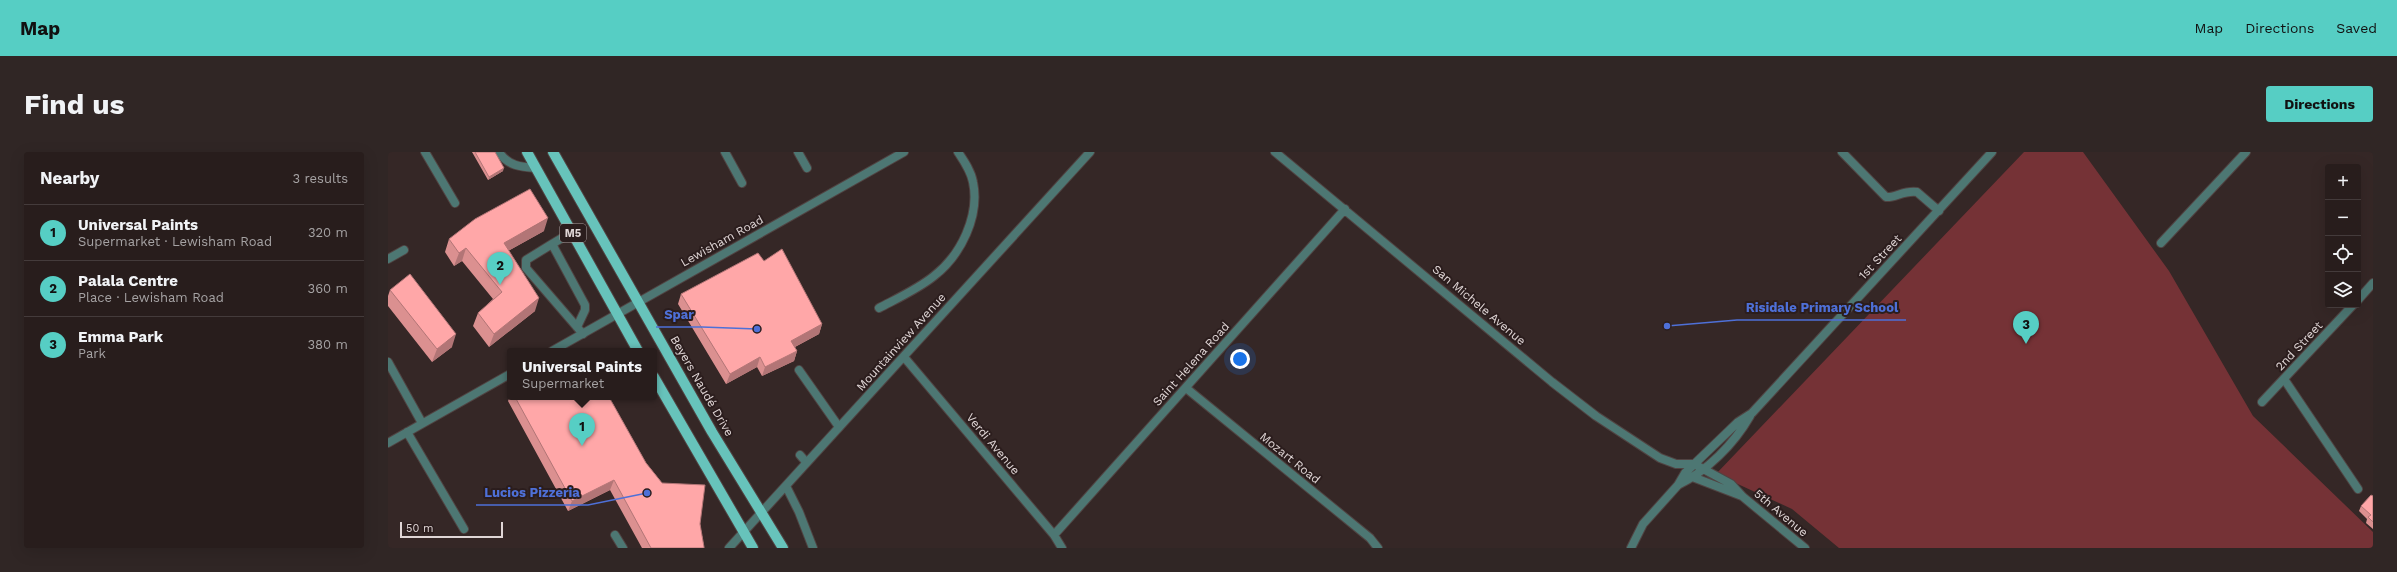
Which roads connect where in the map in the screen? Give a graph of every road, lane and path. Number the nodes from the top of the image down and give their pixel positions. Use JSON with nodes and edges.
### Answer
{"nodes":[{"id":1,"x":425,"y":152,"type":"edge"},
{"id":2,"x":499,"y":152,"type":"edge"},
{"id":3,"x":527,"y":152,"type":"edge"},
{"id":4,"x":552,"y":152,"type":"edge"},
{"id":5,"x":725,"y":152,"type":"edge"},
{"id":6,"x":798,"y":152,"type":"edge"},
{"id":7,"x":904,"y":152,"type":"edge"},
{"id":8,"x":958,"y":152,"type":"edge"},
{"id":9,"x":1090,"y":152,"type":"edge"},
{"id":10,"x":1276,"y":152,"type":"edge"},
{"id":11,"x":1842,"y":152,"type":"edge"},
{"id":12,"x":1992,"y":152,"type":"edge"},
{"id":13,"x":2246,"y":152,"type":"edge"},
{"id":14,"x":536,"y":168,"type":"junction"},
{"id":15,"x":807,"y":168,"type":"dead end"},
{"id":16,"x":742,"y":183,"type":"dead end"},
{"id":17,"x":455,"y":203,"type":"dead end"},
{"id":18,"x":1345,"y":209,"type":"junction"},
{"id":19,"x":1939,"y":211,"type":"junction"},
{"id":20,"x":572,"y":232,"type":"junction"},
{"id":21,"x":2161,"y":243,"type":"dead end"},
{"id":22,"x":552,"y":244,"type":"junction"},
{"id":23,"x":404,"y":250,"type":"dead end"},
{"id":24,"x":388,"y":258,"type":"edge"},
{"id":25,"x":2373,"y":283,"type":"edge"},
{"id":26,"x":2361,"y":297,"type":"edge"},
{"id":27,"x":638,"y":301,"type":"junction"},
{"id":28,"x":879,"y":308,"type":"dead end"},
{"id":29,"x":2350,"y":308,"type":"edge"},
{"id":30,"x":617,"y":315,"type":"junction"},
{"id":31,"x":577,"y":327,"type":"junction"},
{"id":32,"x":583,"y":334,"type":"junction"},
{"id":33,"x":557,"y":348,"type":"edge"},
{"id":34,"x":636,"y":348,"type":"edge"},
{"id":35,"x":904,"y":357,"type":"junction"},
{"id":36,"x":388,"y":362,"type":"edge"},
{"id":37,"x":799,"y":370,"type":"dead end"},
{"id":38,"x":507,"y":376,"type":"edge"},
{"id":39,"x":2284,"y":379,"type":"junction"},
{"id":40,"x":657,"y":382,"type":"edge"},
{"id":41,"x":1186,"y":388,"type":"junction"},
{"id":42,"x":2262,"y":402,"type":"dead end"},
{"id":43,"x":1752,"y":413,"type":"junction"},
{"id":44,"x":422,"y":423,"type":"junction"},
{"id":45,"x":839,"y":427,"type":"junction"},
{"id":46,"x":407,"y":432,"type":"junction"},
{"id":47,"x":388,"y":443,"type":"edge"},
{"id":48,"x":800,"y":455,"type":"dead end"},
{"id":49,"x":806,"y":462,"type":"junction"},
{"id":50,"x":1676,"y":464,"type":"junction"},
{"id":51,"x":1694,"y":464,"type":"junction"},
{"id":52,"x":1703,"y":468,"type":"junction"},
{"id":53,"x":1685,"y":473,"type":"junction"},
{"id":54,"x":1694,"y":478,"type":"junction"},
{"id":55,"x":1678,"y":485,"type":"junction"},
{"id":56,"x":786,"y":486,"type":"junction"},
{"id":57,"x":2358,"y":489,"type":"dead end"},
{"id":58,"x":1742,"y":496,"type":"junction"},
{"id":59,"x":761,"y":512,"type":"junction"},
{"id":60,"x":464,"y":529,"type":"dead end"},
{"id":61,"x":743,"y":533,"type":"junction"},
{"id":62,"x":615,"y":535,"type":"dead end"},
{"id":63,"x":1054,"y":535,"type":"junction"},
{"id":64,"x":623,"y":548,"type":"edge"},
{"id":65,"x":729,"y":548,"type":"edge"},
{"id":66,"x":753,"y":548,"type":"edge"},
{"id":67,"x":783,"y":548,"type":"edge"},
{"id":68,"x":813,"y":548,"type":"edge"},
{"id":69,"x":1062,"y":548,"type":"edge"},
{"id":70,"x":1378,"y":548,"type":"edge"},
{"id":71,"x":1631,"y":548,"type":"edge"},
{"id":72,"x":1805,"y":548,"type":"edge"}],
"edges":[{"from":1,"to":17,"type":"street"},
{"from":2,"to":14,"type":"street"},
{"from":3,"to":14,"type":"main road","number":"M5"},
{"from":4,"to":27,"type":"main road","name":"Beyers Naudé Drive","number":"M5"},
{"from":5,"to":16,"type":"street"},
{"from":6,"to":15,"type":"street"},
{"from":7,"to":27,"type":"street","name":"Lewisham Road"},
{"from":8,"to":28,"type":"street"},
{"from":9,"to":35,"type":"street","name":"Mountainview Avenue"},
{"from":10,"to":18,"type":"street","name":"San Michele Avenue"},
{"from":11,"to":19,"type":"street"},
{"from":12,"to":19,"type":"street","name":"1st Street"},
{"from":13,"to":21,"type":"street"},
{"from":14,"to":20,"type":"main road","number":"M5"},
{"from":18,"to":41,"type":"street","name":"Saint Helena Road"},
{"from":18,"to":50,"type":"street","name":"San Michele Avenue"},
{"from":19,"to":43,"type":"street","name":"1st Street"},
{"from":20,"to":22,"type":"street"},
{"from":20,"to":30,"type":"main road","number":"M5"},
{"from":22,"to":31,"type":"street"},
{"from":22,"to":31,"type":"street"},
{"from":23,"to":24,"type":"street"},
{"from":25,"to":26,"type":"street"},
{"from":27,"to":30,"type":"street","name":"Lewisham Road"},
{"from":27,"to":59,"type":"main road","name":"Beyers Naudé Drive","number":"M5"},
{"from":29,"to":39,"type":"street","name":"2nd Street"},
{"from":30,"to":32,"type":"street","name":"Lewisham Road"},
{"from":30,"to":34,"type":"main road","number":"M5"},
{"from":31,"to":32,"type":"street"},
{"from":32,"to":33,"type":"street","name":"Lewisham Road"},
{"from":35,"to":45,"type":"street","name":"Mountainview Avenue"},
{"from":35,"to":63,"type":"street","name":"Verdi Avenue"},
{"from":36,"to":44,"type":"street"},
{"from":37,"to":45,"type":"street"},
{"from":38,"to":44,"type":"street"},
{"from":39,"to":42,"type":"street","name":"2nd Street"},
{"from":39,"to":57,"type":"street"},
{"from":40,"to":61,"type":"main road"},
{"from":41,"to":63,"type":"street","name":"Saint Helena Road"},
{"from":41,"to":70,"type":"street","name":"Mozart Road"},
{"from":43,"to":51,"type":"street","name":"1st Street"},
{"from":43,"to":52,"type":"street","name":"1st Street"},
{"from":44,"to":46,"type":"street"},
{"from":45,"to":49,"type":"street","name":"Mountainview Avenue"},
{"from":46,"to":47,"type":"street"},
{"from":46,"to":60,"type":"street"},
{"from":48,"to":49,"type":"street"},
{"from":49,"to":56,"type":"street","name":"Mountainview Avenue"},
{"from":50,"to":51,"type":"street","name":"San Michele Avenue"},
{"from":50,"to":53,"type":"street","name":"San Michele Avenue"},
{"from":51,"to":52,"type":"street","name":"San Michele Avenue"},
{"from":51,"to":53,"type":"street","name":"1st Street"},
{"from":52,"to":54,"type":"street","name":"1st Street"},
{"from":52,"to":58,"type":"street","name":"San Michele Avenue"},
{"from":53,"to":54,"type":"street","name":"San Michele Avenue"},
{"from":53,"to":55,"type":"street","name":"1st Street"},
{"from":54,"to":55,"type":"street"},
{"from":54,"to":58,"type":"street","name":"San Michele Avenue"},
{"from":55,"to":71,"type":"street"},
{"from":56,"to":59,"type":"street","name":"Mountainview Avenue"},
{"from":56,"to":68,"type":"street"},
{"from":58,"to":72,"type":"street","name":"5th Avenue"},
{"from":59,"to":61,"type":"street","name":"Mountainview Avenue"},
{"from":59,"to":67,"type":"main road","name":"Beyers Naudé Drive","number":"M5"},
{"from":61,"to":65,"type":"street","name":"Mountainview Avenue"},
{"from":61,"to":66,"type":"main road"},
{"from":62,"to":64,"type":"street"},
{"from":63,"to":69,"type":"street","name":"Verdi Avenue"}]}
